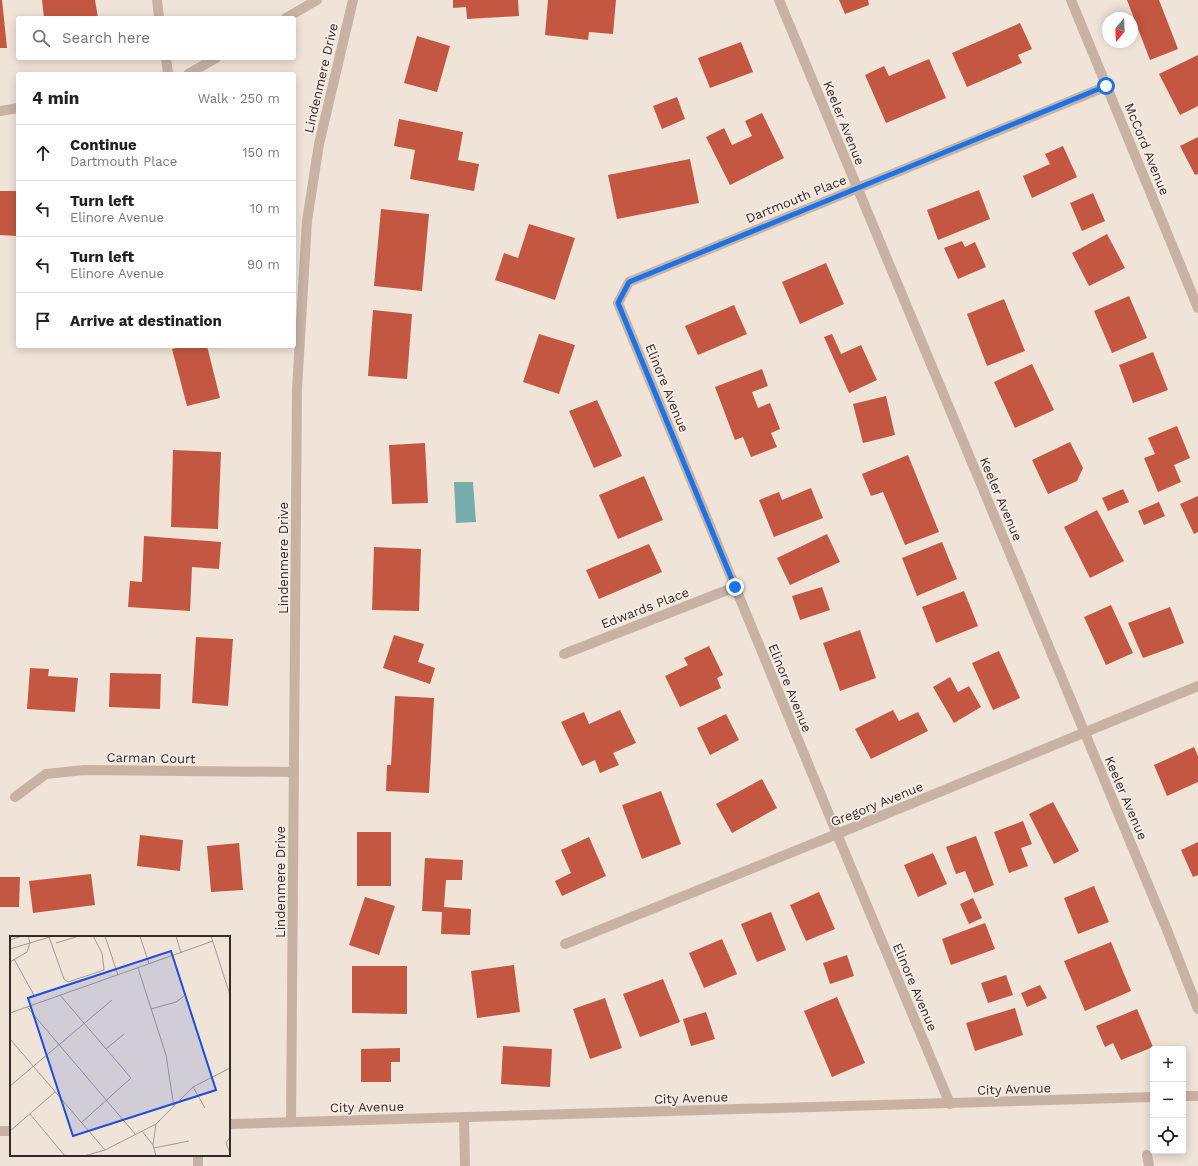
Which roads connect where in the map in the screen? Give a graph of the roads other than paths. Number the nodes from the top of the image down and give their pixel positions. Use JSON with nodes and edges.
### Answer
{"nodes":[{"id":1,"x":157,"y":0,"type":"edge"},
{"id":2,"x":317,"y":0,"type":"edge"},
{"id":3,"x":353,"y":0,"type":"edge"},
{"id":4,"x":779,"y":0,"type":"edge"},
{"id":5,"x":1070,"y":0,"type":"edge"},
{"id":6,"x":159,"y":16,"type":"edge"},
{"id":7,"x":289,"y":16,"type":"edge"},
{"id":8,"x":166,"y":60,"type":"edge"},
{"id":9,"x":212,"y":60,"type":"edge"},
{"id":10,"x":168,"y":72,"type":"edge"},
{"id":11,"x":192,"y":72,"type":"edge"},
{"id":12,"x":1106,"y":86,"type":"junction"},
{"id":13,"x":16,"y":108,"type":"edge"},
{"id":14,"x":0,"y":111,"type":"edge"},
{"id":15,"x":857,"y":188,"type":"junction"},
{"id":16,"x":629,"y":282,"type":"joint"},
{"id":17,"x":1198,"y":308,"type":"edge"},
{"id":18,"x":735,"y":587,"type":"junction"},
{"id":19,"x":564,"y":654,"type":"dead end"},
{"id":20,"x":1198,"y":686,"type":"edge"},
{"id":21,"x":1084,"y":733,"type":"junction"},
{"id":22,"x":294,"y":772,"type":"junction"},
{"id":23,"x":15,"y":798,"type":"dead end"},
{"id":24,"x":837,"y":834,"type":"junction"},
{"id":25,"x":565,"y":944,"type":"dead end"},
{"id":26,"x":1198,"y":1009,"type":"edge"},
{"id":27,"x":1186,"y":1096,"type":"edge"},
{"id":28,"x":1198,"y":1096,"type":"edge"},
{"id":29,"x":1150,"y":1097,"type":"edge"},
{"id":30,"x":950,"y":1104,"type":"junction"},
{"id":31,"x":464,"y":1118,"type":"junction"},
{"id":32,"x":291,"y":1121,"type":"junction"},
{"id":33,"x":230,"y":1124,"type":"edge"},
{"id":34,"x":1147,"y":1155,"type":"dead end"},
{"id":35,"x":465,"y":1166,"type":"edge"},
{"id":36,"x":1149,"y":1166,"type":"edge"}],
"edges":[{"from":1,"to":6,"type":"street"},
{"from":2,"to":7,"type":"street"},
{"from":3,"to":22,"type":"street","name":"Lindenmere Drive"},
{"from":4,"to":15,"type":"street","name":"Keeler Avenue"},
{"from":5,"to":12,"type":"street","name":"McCord Avenue"},
{"from":8,"to":10,"type":"street"},
{"from":9,"to":11,"type":"street"},
{"from":12,"to":15,"type":"street","name":"Dartmouth Place"},
{"from":12,"to":17,"type":"street","name":"McCord Avenue"},
{"from":13,"to":14,"type":"street"},
{"from":15,"to":16,"type":"street","name":"Dartmouth Place"},
{"from":15,"to":21,"type":"street","name":"Keeler Avenue"},
{"from":16,"to":18,"type":"street","name":"Elinore Avenue"},
{"from":18,"to":19,"type":"street","name":"Edwards Place"},
{"from":18,"to":24,"type":"street","name":"Elinore Avenue"},
{"from":20,"to":21,"type":"street","name":"Gregory Avenue"},
{"from":21,"to":24,"type":"street","name":"Gregory Avenue"},
{"from":21,"to":26,"type":"street","name":"Keeler Avenue"},
{"from":22,"to":23,"type":"street","name":"Carman Court"},
{"from":22,"to":32,"type":"street","name":"Lindenmere Drive"},
{"from":24,"to":25,"type":"street","name":"Gregory Avenue"},
{"from":24,"to":30,"type":"street","name":"Elinore Avenue"},
{"from":27,"to":28,"type":"street"},
{"from":29,"to":30,"type":"street","name":"City Avenue"},
{"from":30,"to":31,"type":"street","name":"City Avenue"},
{"from":31,"to":32,"type":"street","name":"City Avenue"},
{"from":31,"to":35,"type":"street"},
{"from":32,"to":33,"type":"street","name":"City Avenue"},
{"from":34,"to":36,"type":"street"}]}
